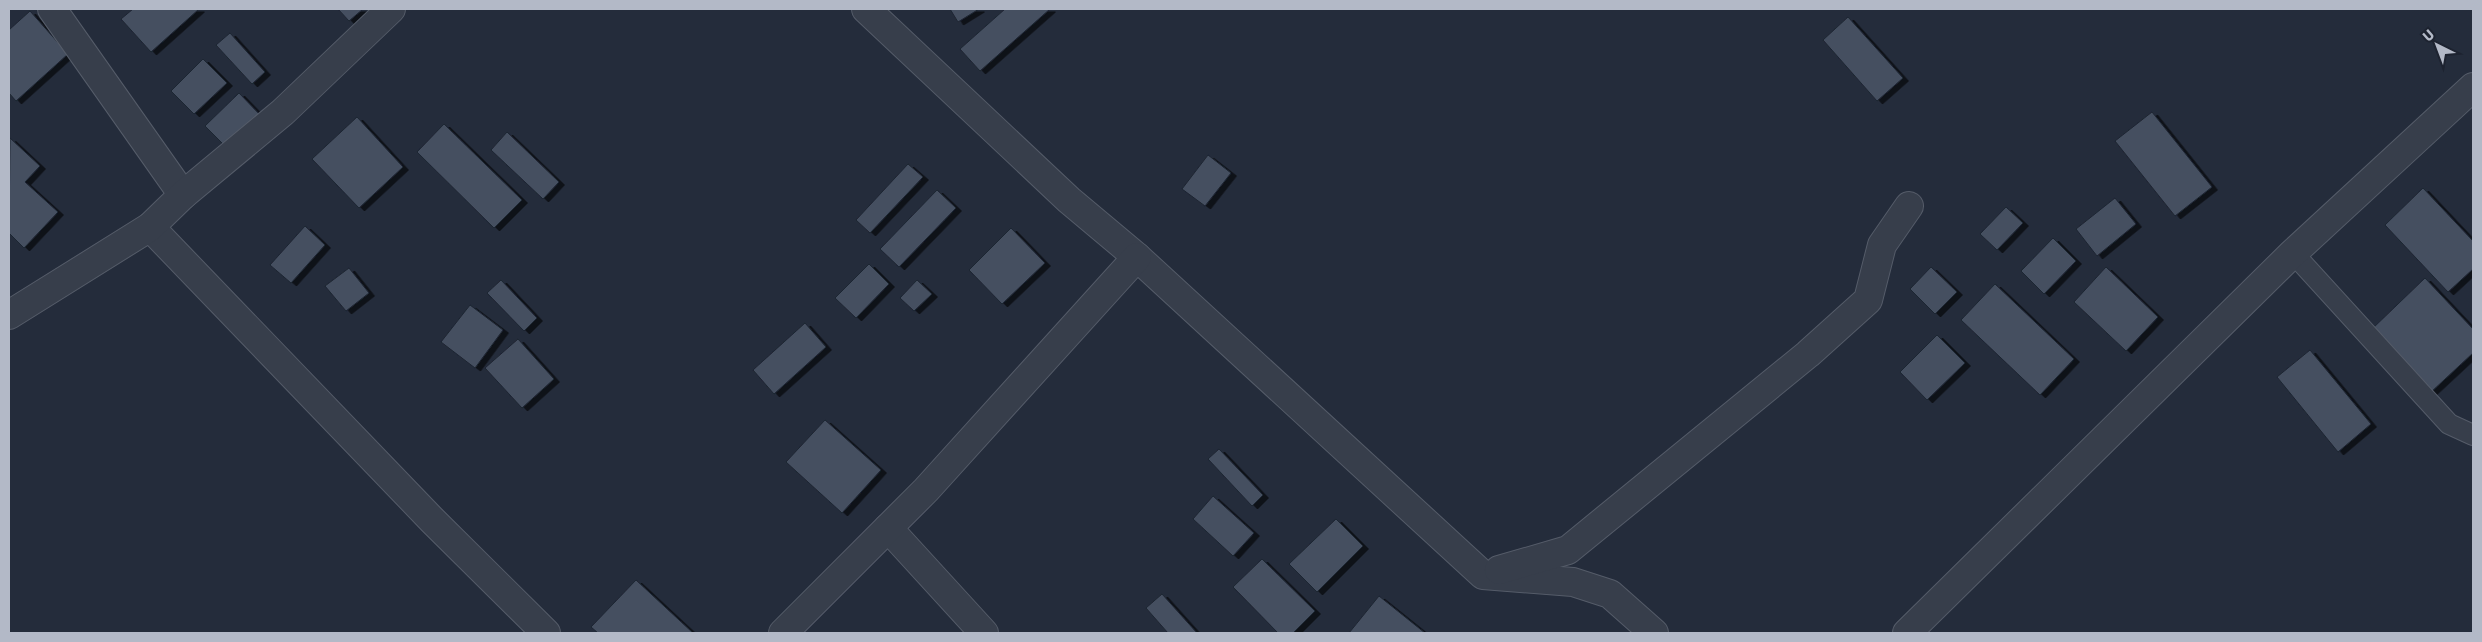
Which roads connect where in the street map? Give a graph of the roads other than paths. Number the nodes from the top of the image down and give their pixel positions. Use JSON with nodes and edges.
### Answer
{"nodes":[{"id":1,"x":52,"y":9,"type":"edge"},
{"id":2,"x":391,"y":9,"type":"edge"},
{"id":3,"x":866,"y":9,"type":"edge"},
{"id":4,"x":2473,"y":87,"type":"edge"},
{"id":5,"x":183,"y":195,"type":"junction"},
{"id":6,"x":1909,"y":206,"type":"dead end"},
{"id":7,"x":150,"y":227,"type":"junction"},
{"id":8,"x":2293,"y":253,"type":"junction"},
{"id":9,"x":1137,"y":256,"type":"junction"},
{"id":10,"x":9,"y":315,"type":"edge"},
{"id":11,"x":2473,"y":435,"type":"edge"},
{"id":12,"x":888,"y":528,"type":"junction"},
{"id":13,"x":1483,"y":574,"type":"junction"},
{"id":14,"x":546,"y":633,"type":"edge"},
{"id":15,"x":783,"y":633,"type":"edge"},
{"id":16,"x":984,"y":633,"type":"edge"},
{"id":17,"x":1654,"y":633,"type":"edge"},
{"id":18,"x":1907,"y":633,"type":"edge"}],
"edges":[{"from":1,"to":5,"type":"street"},
{"from":2,"to":5,"type":"street"},
{"from":3,"to":9,"type":"street"},
{"from":4,"to":8,"type":"street"},
{"from":5,"to":7,"type":"street"},
{"from":6,"to":13,"type":"street"},
{"from":7,"to":10,"type":"street"},
{"from":7,"to":14,"type":"street"},
{"from":8,"to":11,"type":"lane"},
{"from":8,"to":18,"type":"street"},
{"from":9,"to":12,"type":"street"},
{"from":9,"to":13,"type":"street"},
{"from":12,"to":15,"type":"street"},
{"from":12,"to":16,"type":"street"},
{"from":13,"to":17,"type":"street"}]}
